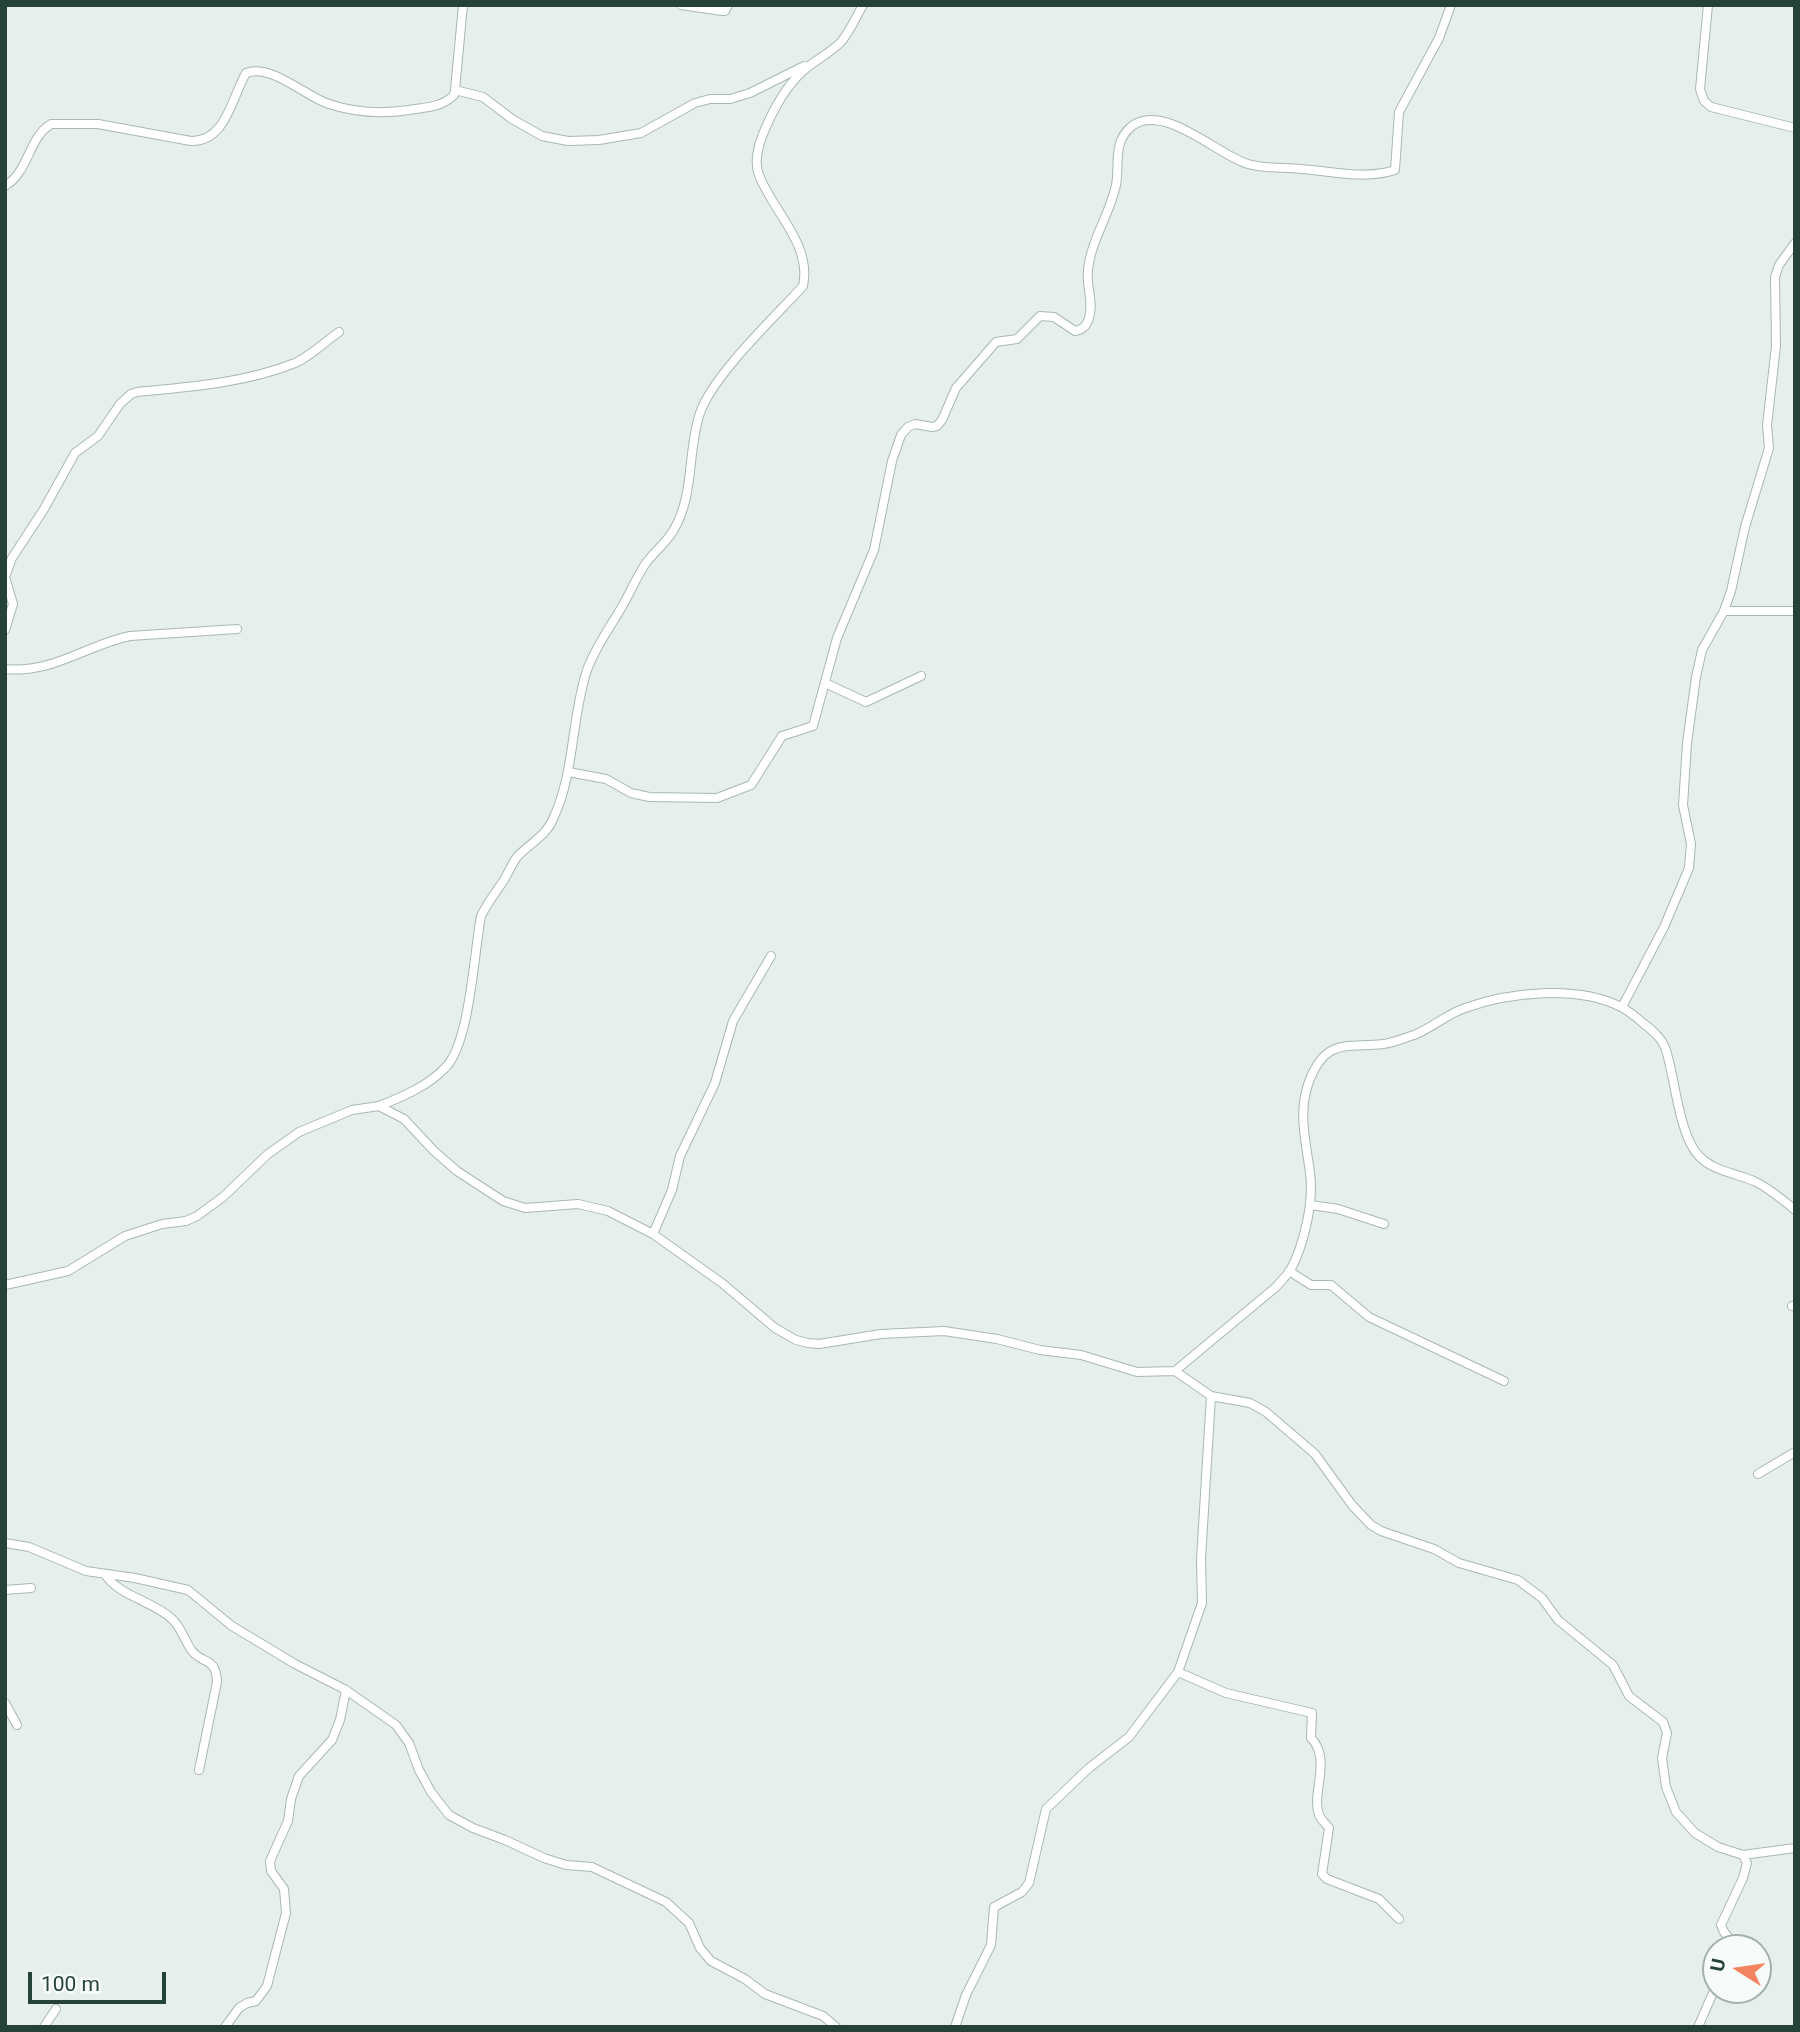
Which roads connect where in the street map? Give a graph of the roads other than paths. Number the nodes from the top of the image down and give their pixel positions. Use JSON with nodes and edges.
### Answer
{"nodes":[{"id":1,"x":463,"y":5,"type":"edge"},
{"id":2,"x":681,"y":5,"type":"edge"},
{"id":3,"x":728,"y":5,"type":"edge"},
{"id":4,"x":863,"y":5,"type":"edge"},
{"id":5,"x":1451,"y":5,"type":"edge"},
{"id":6,"x":1708,"y":5,"type":"edge"},
{"id":7,"x":816,"y":62,"type":"junction"},
{"id":8,"x":455,"y":90,"type":"junction"},
{"id":9,"x":1795,"y":128,"type":"edge"},
{"id":10,"x":5,"y":186,"type":"edge"},
{"id":11,"x":1795,"y":243,"type":"edge"},
{"id":12,"x":339,"y":332,"type":"dead end"},
{"id":13,"x":1724,"y":611,"type":"junction"},
{"id":14,"x":1795,"y":611,"type":"edge"},
{"id":15,"x":5,"y":629,"type":"edge"},
{"id":16,"x":237,"y":629,"type":"dead end"},
{"id":17,"x":5,"y":669,"type":"edge"},
{"id":18,"x":921,"y":676,"type":"dead end"},
{"id":19,"x":825,"y":683,"type":"junction"},
{"id":20,"x":568,"y":772,"type":"junction"},
{"id":21,"x":771,"y":956,"type":"dead end"},
{"id":22,"x":1622,"y":1007,"type":"junction"},
{"id":23,"x":379,"y":1106,"type":"junction"},
{"id":24,"x":1311,"y":1205,"type":"junction"},
{"id":25,"x":1795,"y":1210,"type":"edge"},
{"id":26,"x":1384,"y":1224,"type":"dead end"},
{"id":27,"x":653,"y":1234,"type":"junction"},
{"id":28,"x":1289,"y":1271,"type":"junction"},
{"id":29,"x":5,"y":1285,"type":"edge"},
{"id":30,"x":1175,"y":1371,"type":"junction"},
{"id":31,"x":1504,"y":1381,"type":"dead end"},
{"id":32,"x":1210,"y":1396,"type":"junction"},
{"id":33,"x":1795,"y":1452,"type":"edge"},
{"id":34,"x":1758,"y":1474,"type":"dead end"},
{"id":35,"x":5,"y":1544,"type":"edge"},
{"id":36,"x":105,"y":1574,"type":"junction"},
{"id":37,"x":31,"y":1588,"type":"dead end"},
{"id":38,"x":5,"y":1590,"type":"edge"},
{"id":39,"x":1178,"y":1672,"type":"junction"},
{"id":40,"x":346,"y":1690,"type":"junction"},
{"id":41,"x":5,"y":1703,"type":"edge"},
{"id":42,"x":17,"y":1725,"type":"dead end"},
{"id":43,"x":199,"y":1770,"type":"dead end"},
{"id":44,"x":1795,"y":1848,"type":"edge"},
{"id":45,"x":1743,"y":1855,"type":"junction"},
{"id":46,"x":1399,"y":1919,"type":"dead end"},
{"id":47,"x":1727,"y":1934,"type":"edge"},
{"id":48,"x":1708,"y":2004,"type":"edge"},
{"id":49,"x":56,"y":2009,"type":"dead end"},
{"id":50,"x":44,"y":2027,"type":"edge"},
{"id":51,"x":225,"y":2027,"type":"edge"},
{"id":52,"x":836,"y":2027,"type":"edge"},
{"id":53,"x":955,"y":2027,"type":"edge"},
{"id":54,"x":1698,"y":2027,"type":"edge"}],
"edges":[{"from":1,"to":8,"type":"street"},
{"from":2,"to":3,"type":"street"},
{"from":4,"to":7,"type":"street"},
{"from":5,"to":19,"type":"street"},
{"from":6,"to":9,"type":"street"},
{"from":7,"to":8,"type":"street"},
{"from":7,"to":20,"type":"street"},
{"from":8,"to":10,"type":"street"},
{"from":11,"to":13,"type":"street"},
{"from":12,"to":15,"type":"street"},
{"from":13,"to":14,"type":"street"},
{"from":13,"to":22,"type":"street"},
{"from":16,"to":17,"type":"street"},
{"from":18,"to":19,"type":"street"},
{"from":19,"to":20,"type":"street"},
{"from":20,"to":23,"type":"street"},
{"from":21,"to":27,"type":"street"},
{"from":22,"to":24,"type":"street"},
{"from":22,"to":25,"type":"street"},
{"from":23,"to":27,"type":"street"},
{"from":23,"to":29,"type":"street"},
{"from":24,"to":26,"type":"street"},
{"from":24,"to":28,"type":"street"},
{"from":27,"to":30,"type":"street"},
{"from":28,"to":30,"type":"street"},
{"from":28,"to":31,"type":"street"},
{"from":30,"to":32,"type":"street"},
{"from":32,"to":39,"type":"street"},
{"from":32,"to":45,"type":"street"},
{"from":33,"to":34,"type":"street"},
{"from":35,"to":36,"type":"street"},
{"from":36,"to":40,"type":"street"},
{"from":36,"to":43,"type":"street"},
{"from":37,"to":38,"type":"street"},
{"from":39,"to":46,"type":"street"},
{"from":39,"to":53,"type":"street"},
{"from":40,"to":51,"type":"street"},
{"from":40,"to":52,"type":"street"},
{"from":41,"to":42,"type":"street"},
{"from":44,"to":45,"type":"street"},
{"from":45,"to":47,"type":"street"},
{"from":48,"to":54,"type":"street"},
{"from":49,"to":50,"type":"street"}]}
